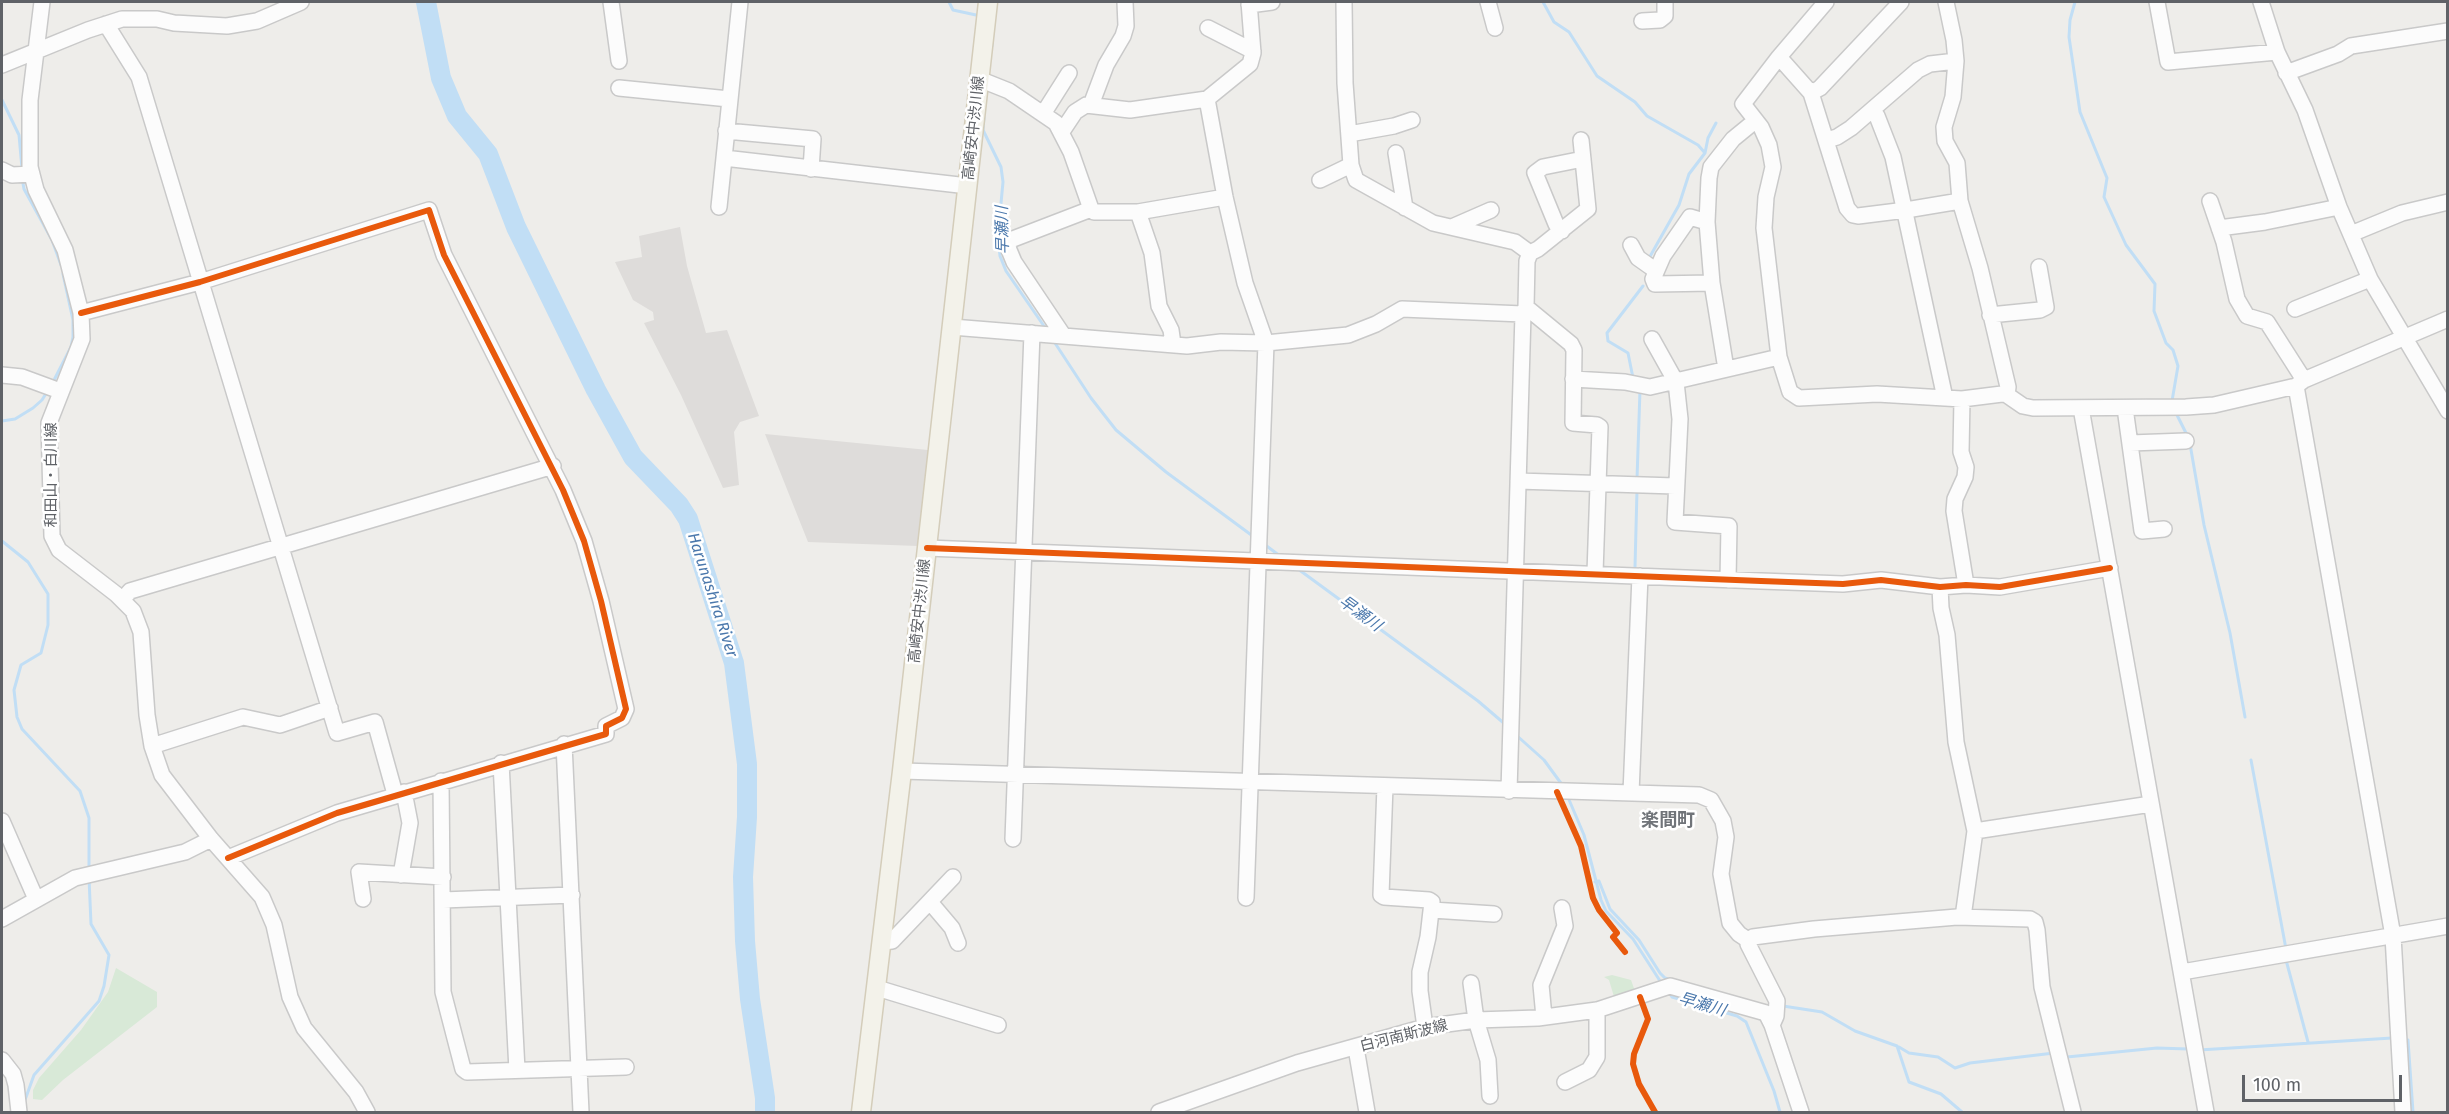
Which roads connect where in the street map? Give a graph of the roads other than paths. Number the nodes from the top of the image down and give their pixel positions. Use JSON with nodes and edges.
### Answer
{"nodes":[{"id":1,"x":42,"y":2,"type":"edge"},
{"id":2,"x":301,"y":2,"type":"edge"},
{"id":3,"x":611,"y":2,"type":"edge"},
{"id":4,"x":740,"y":2,"type":"edge"},
{"id":5,"x":988,"y":2,"type":"edge"},
{"id":6,"x":1125,"y":2,"type":"edge"},
{"id":7,"x":1272,"y":2,"type":"edge"},
{"id":8,"x":1344,"y":2,"type":"edge"},
{"id":9,"x":1488,"y":2,"type":"edge"},
{"id":10,"x":1665,"y":2,"type":"edge"},
{"id":11,"x":1826,"y":2,"type":"edge"},
{"id":12,"x":1901,"y":2,"type":"edge"},
{"id":13,"x":1946,"y":2,"type":"edge"},
{"id":14,"x":2157,"y":2,"type":"edge"},
{"id":15,"x":2261,"y":2,"type":"edge"},
{"id":16,"x":1249,"y":3,"type":"edge"},
{"id":17,"x":1642,"y":21,"type":"dead end"},
{"id":18,"x":106,"y":24,"type":"junction"},
{"id":19,"x":1208,"y":28,"type":"dead end"},
{"id":20,"x":1495,"y":28,"type":"dead end"},
{"id":21,"x":2448,"y":31,"type":"edge"},
{"id":22,"x":37,"y":51,"type":"junction"},
{"id":23,"x":1253,"y":51,"type":"junction"},
{"id":24,"x":2277,"y":52,"type":"junction"},
{"id":25,"x":1779,"y":57,"type":"junction"},
{"id":26,"x":619,"y":62,"type":"dead end"},
{"id":27,"x":1956,"y":62,"type":"junction"},
{"id":28,"x":2,"y":65,"type":"edge"},
{"id":29,"x":1069,"y":73,"type":"dead end"},
{"id":30,"x":2286,"y":73,"type":"junction"},
{"id":31,"x":979,"y":79,"type":"junction"},
{"id":32,"x":619,"y":88,"type":"dead end"},
{"id":33,"x":1811,"y":93,"type":"junction"},
{"id":34,"x":729,"y":99,"type":"junction"},
{"id":35,"x":1207,"y":99,"type":"junction"},
{"id":36,"x":1091,"y":105,"type":"junction"},
{"id":37,"x":1872,"y":110,"type":"junction"},
{"id":38,"x":1043,"y":114,"type":"junction"},
{"id":39,"x":1412,"y":120,"type":"dead end"},
{"id":40,"x":1755,"y":121,"type":"junction"},
{"id":41,"x":726,"y":131,"type":"junction"},
{"id":42,"x":1061,"y":133,"type":"junction"},
{"id":43,"x":1349,"y":134,"type":"junction"},
{"id":44,"x":1581,"y":140,"type":"dead end"},
{"id":45,"x":1827,"y":140,"type":"junction"},
{"id":46,"x":1396,"y":153,"type":"dead end"},
{"id":47,"x":724,"y":158,"type":"junction"},
{"id":48,"x":1583,"y":159,"type":"junction"},
{"id":49,"x":1351,"y":165,"type":"junction"},
{"id":50,"x":811,"y":169,"type":"junction"},
{"id":51,"x":19,"y":173,"type":"edge"},
{"id":52,"x":1320,"y":180,"type":"dead end"},
{"id":53,"x":968,"y":186,"type":"junction"},
{"id":54,"x":1225,"y":197,"type":"junction"},
{"id":55,"x":1960,"y":201,"type":"junction"},
{"id":56,"x":2210,"y":201,"type":"dead end"},
{"id":57,"x":2448,"y":202,"type":"edge"},
{"id":58,"x":719,"y":207,"type":"dead end"},
{"id":59,"x":2339,"y":207,"type":"junction"},
{"id":60,"x":1406,"y":208,"type":"junction"},
{"id":61,"x":1091,"y":209,"type":"junction"},
{"id":62,"x":1491,"y":210,"type":"dead end"},
{"id":63,"x":1906,"y":210,"type":"junction"},
{"id":64,"x":1138,"y":212,"type":"junction"},
{"id":65,"x":1707,"y":222,"type":"junction"},
{"id":66,"x":1452,"y":227,"type":"junction"},
{"id":67,"x":2219,"y":228,"type":"junction"},
{"id":68,"x":1562,"y":231,"type":"junction"},
{"id":69,"x":2351,"y":234,"type":"junction"},
{"id":70,"x":1631,"y":245,"type":"dead end"},
{"id":71,"x":1530,"y":253,"type":"junction"},
{"id":72,"x":2039,"y":267,"type":"dead end"},
{"id":73,"x":1655,"y":270,"type":"junction"},
{"id":74,"x":2370,"y":279,"type":"junction"},
{"id":75,"x":200,"y":282,"type":"junction"},
{"id":76,"x":1712,"y":283,"type":"junction"},
{"id":77,"x":2295,"y":309,"type":"dead end"},
{"id":78,"x":1525,"y":310,"type":"junction"},
{"id":79,"x":81,"y":313,"type":"junction"},
{"id":80,"x":1990,"y":315,"type":"junction"},
{"id":81,"x":2448,"y":319,"type":"edge"},
{"id":82,"x":952,"y":327,"type":"junction"},
{"id":83,"x":1035,"y":333,"type":"junction"},
{"id":84,"x":1061,"y":335,"type":"junction"},
{"id":85,"x":1652,"y":339,"type":"dead end"},
{"id":86,"x":2404,"y":339,"type":"junction"},
{"id":87,"x":1266,"y":343,"type":"junction"},
{"id":88,"x":1173,"y":344,"type":"junction"},
{"id":89,"x":1779,"y":357,"type":"junction"},
{"id":90,"x":1726,"y":369,"type":"junction"},
{"id":91,"x":2,"y":375,"type":"edge"},
{"id":92,"x":1573,"y":380,"type":"junction"},
{"id":93,"x":1676,"y":382,"type":"junction"},
{"id":94,"x":2300,"y":383,"type":"junction"},
{"id":95,"x":53,"y":388,"type":"junction"},
{"id":96,"x":2007,"y":395,"type":"junction"},
{"id":97,"x":1945,"y":398,"type":"junction"},
{"id":98,"x":1962,"y":399,"type":"junction"},
{"id":99,"x":2082,"y":408,"type":"junction"},
{"id":100,"x":2125,"y":408,"type":"junction"},
{"id":101,"x":2448,"y":411,"type":"edge"},
{"id":102,"x":2186,"y":441,"type":"dead end"},
{"id":103,"x":2130,"y":443,"type":"junction"},
{"id":104,"x":553,"y":466,"type":"junction"},
{"id":105,"x":1518,"y":481,"type":"junction"},
{"id":106,"x":1598,"y":483,"type":"junction"},
{"id":107,"x":1676,"y":486,"type":"junction"},
{"id":108,"x":2164,"y":529,"type":"dead end"},
{"id":109,"x":281,"y":547,"type":"junction"},
{"id":110,"x":927,"y":548,"type":"junction"},
{"id":111,"x":1024,"y":552,"type":"junction"},
{"id":112,"x":1259,"y":557,"type":"junction"},
{"id":113,"x":2110,"y":568,"type":"junction"},
{"id":114,"x":1517,"y":571,"type":"junction"},
{"id":115,"x":1595,"y":573,"type":"junction"},
{"id":116,"x":1640,"y":576,"type":"junction"},
{"id":117,"x":1728,"y":580,"type":"junction"},
{"id":118,"x":1966,"y":585,"type":"junction"},
{"id":119,"x":1940,"y":587,"type":"junction"},
{"id":120,"x":122,"y":600,"type":"junction"},
{"id":121,"x":330,"y":708,"type":"junction"},
{"id":122,"x":564,"y":744,"type":"junction"},
{"id":123,"x":152,"y":746,"type":"junction"},
{"id":124,"x":501,"y":763,"type":"junction"},
{"id":125,"x":902,"y":771,"type":"junction"},
{"id":126,"x":1016,"y":774,"type":"junction"},
{"id":127,"x":441,"y":781,"type":"junction"},
{"id":128,"x":1250,"y":782,"type":"junction"},
{"id":129,"x":1385,"y":786,"type":"junction"},
{"id":130,"x":1509,"y":790,"type":"junction"},
{"id":131,"x":400,"y":793,"type":"junction"},
{"id":132,"x":1631,"y":793,"type":"junction"},
{"id":133,"x":2151,"y":804,"type":"junction"},
{"id":134,"x":3,"y":831,"type":"edge"},
{"id":135,"x":1975,"y":831,"type":"junction"},
{"id":136,"x":1013,"y":838,"type":"dead end"},
{"id":137,"x":211,"y":839,"type":"junction"},
{"id":138,"x":228,"y":858,"type":"junction"},
{"id":139,"x":401,"y":875,"type":"junction"},
{"id":140,"x":953,"y":877,"type":"dead end"},
{"id":141,"x":443,"y":878,"type":"junction"},
{"id":142,"x":572,"y":895,"type":"junction"},
{"id":143,"x":508,"y":898,"type":"junction"},
{"id":144,"x":1246,"y":898,"type":"dead end"},
{"id":145,"x":36,"y":899,"type":"junction"},
{"id":146,"x":363,"y":899,"type":"dead end"},
{"id":147,"x":443,"y":900,"type":"junction"},
{"id":148,"x":930,"y":902,"type":"junction"},
{"id":149,"x":1562,"y":908,"type":"dead end"},
{"id":150,"x":1432,"y":910,"type":"junction"},
{"id":151,"x":1494,"y":914,"type":"dead end"},
{"id":152,"x":1963,"y":917,"type":"junction"},
{"id":153,"x":2,"y":919,"type":"edge"},
{"id":154,"x":2448,"y":926,"type":"edge"},
{"id":155,"x":2393,"y":936,"type":"junction"},
{"id":156,"x":1748,"y":940,"type":"junction"},
{"id":157,"x":882,"y":942,"type":"junction"},
{"id":158,"x":958,"y":943,"type":"dead end"},
{"id":159,"x":2182,"y":972,"type":"junction"},
{"id":160,"x":1472,"y":983,"type":"dead end"},
{"id":161,"x":877,"y":988,"type":"junction"},
{"id":162,"x":1597,"y":1010,"type":"junction"},
{"id":163,"x":1544,"y":1017,"type":"junction"},
{"id":164,"x":1476,"y":1020,"type":"junction"},
{"id":165,"x":998,"y":1025,"type":"dead end"},
{"id":166,"x":1772,"y":1025,"type":"junction"},
{"id":167,"x":1425,"y":1027,"type":"junction"},
{"id":168,"x":1356,"y":1048,"type":"junction"},
{"id":169,"x":2,"y":1060,"type":"edge"},
{"id":170,"x":626,"y":1067,"type":"dead end"},
{"id":171,"x":579,"y":1068,"type":"junction"},
{"id":172,"x":516,"y":1070,"type":"junction"},
{"id":173,"x":1565,"y":1082,"type":"dead end"},
{"id":174,"x":1490,"y":1096,"type":"dead end"},
{"id":175,"x":19,"y":1113,"type":"edge"},
{"id":176,"x":367,"y":1113,"type":"edge"},
{"id":177,"x":581,"y":1113,"type":"edge"},
{"id":178,"x":861,"y":1113,"type":"edge"},
{"id":179,"x":1159,"y":1113,"type":"edge"},
{"id":180,"x":1367,"y":1113,"type":"edge"},
{"id":181,"x":1801,"y":1113,"type":"edge"},
{"id":182,"x":2073,"y":1113,"type":"edge"},
{"id":183,"x":2206,"y":1113,"type":"edge"},
{"id":184,"x":2403,"y":1113,"type":"edge"}],
"edges":[{"from":1,"to":22,"type":"street","name":"和田山・白川線"},
{"from":2,"to":18,"type":"street"},
{"from":3,"to":26,"type":"street"},
{"from":4,"to":34,"type":"street"},
{"from":5,"to":31,"type":"main road","name":"高崎安中渋川線"},
{"from":6,"to":36,"type":"street"},
{"from":7,"to":16,"type":"street"},
{"from":8,"to":43,"type":"street"},
{"from":9,"to":20,"type":"street"},
{"from":10,"to":17,"type":"street"},
{"from":11,"to":25,"type":"street"},
{"from":12,"to":33,"type":"street"},
{"from":13,"to":27,"type":"street"},
{"from":14,"to":24,"type":"street"},
{"from":15,"to":24,"type":"street"},
{"from":16,"to":23,"type":"street"},
{"from":18,"to":22,"type":"street"},
{"from":18,"to":75,"type":"street"},
{"from":19,"to":23,"type":"street"},
{"from":21,"to":30,"type":"street"},
{"from":22,"to":28,"type":"street"},
{"from":22,"to":51,"type":"street","name":"和田山・白川線"},
{"from":23,"to":35,"type":"street"},
{"from":24,"to":30,"type":"street"},
{"from":25,"to":33,"type":"street"},
{"from":25,"to":40,"type":"street"},
{"from":27,"to":37,"type":"street"},
{"from":27,"to":55,"type":"street"},
{"from":29,"to":38,"type":"street"},
{"from":30,"to":59,"type":"street"},
{"from":31,"to":38,"type":"street"},
{"from":31,"to":53,"type":"main road","name":"高崎安中渋川線"},
{"from":32,"to":34,"type":"street"},
{"from":33,"to":45,"type":"street"},
{"from":34,"to":41,"type":"street"},
{"from":35,"to":36,"type":"street"},
{"from":35,"to":54,"type":"street"},
{"from":36,"to":42,"type":"street"},
{"from":37,"to":45,"type":"street"},
{"from":37,"to":63,"type":"street"},
{"from":38,"to":42,"type":"street"},
{"from":39,"to":43,"type":"street"},
{"from":40,"to":65,"type":"street"},
{"from":40,"to":89,"type":"street"},
{"from":41,"to":47,"type":"street"},
{"from":41,"to":50,"type":"street"},
{"from":42,"to":61,"type":"street"},
{"from":43,"to":49,"type":"street"},
{"from":44,"to":48,"type":"street"},
{"from":45,"to":63,"type":"street"},
{"from":46,"to":60,"type":"street"},
{"from":47,"to":50,"type":"street"},
{"from":47,"to":58,"type":"street"},
{"from":48,"to":68,"type":"street"},
{"from":48,"to":68,"type":"street"},
{"from":49,"to":52,"type":"street"},
{"from":49,"to":60,"type":"street"},
{"from":50,"to":53,"type":"street"},
{"from":51,"to":79,"type":"street","name":"和田山・白川線"},
{"from":53,"to":82,"type":"main road","name":"高崎安中渋川線"},
{"from":54,"to":64,"type":"street"},
{"from":54,"to":87,"type":"street"},
{"from":55,"to":63,"type":"street"},
{"from":55,"to":80,"type":"street"},
{"from":56,"to":67,"type":"street"},
{"from":57,"to":69,"type":"street"},
{"from":59,"to":67,"type":"street"},
{"from":59,"to":69,"type":"street"},
{"from":60,"to":66,"type":"street"},
{"from":61,"to":64,"type":"street"},
{"from":61,"to":84,"type":"street"},
{"from":62,"to":66,"type":"street"},
{"from":63,"to":97,"type":"street"},
{"from":64,"to":88,"type":"street"},
{"from":65,"to":73,"type":"street"},
{"from":65,"to":76,"type":"street"},
{"from":66,"to":71,"type":"street"},
{"from":67,"to":94,"type":"street"},
{"from":68,"to":71,"type":"street"},
{"from":69,"to":74,"type":"street"},
{"from":70,"to":73,"type":"street"},
{"from":71,"to":78,"type":"street"},
{"from":72,"to":80,"type":"street"},
{"from":73,"to":76,"type":"street"},
{"from":74,"to":77,"type":"street"},
{"from":74,"to":86,"type":"street"},
{"from":75,"to":79,"type":"street"},
{"from":75,"to":104,"type":"street"},
{"from":75,"to":109,"type":"street"},
{"from":76,"to":90,"type":"street"},
{"from":78,"to":87,"type":"street"},
{"from":78,"to":92,"type":"street"},
{"from":78,"to":105,"type":"street"},
{"from":79,"to":95,"type":"street","name":"和田山・白川線"},
{"from":80,"to":96,"type":"street"},
{"from":81,"to":86,"type":"street"},
{"from":82,"to":83,"type":"street"},
{"from":82,"to":110,"type":"main road","name":"高崎安中渋川線"},
{"from":83,"to":84,"type":"street"},
{"from":83,"to":111,"type":"street"},
{"from":84,"to":88,"type":"street"},
{"from":85,"to":93,"type":"street"},
{"from":86,"to":94,"type":"street"},
{"from":86,"to":101,"type":"street"},
{"from":87,"to":88,"type":"street"},
{"from":87,"to":112,"type":"street"},
{"from":89,"to":90,"type":"street"},
{"from":89,"to":97,"type":"street"},
{"from":90,"to":93,"type":"street"},
{"from":91,"to":95,"type":"street"},
{"from":92,"to":93,"type":"street"},
{"from":92,"to":106,"type":"street"},
{"from":93,"to":107,"type":"street"},
{"from":94,"to":100,"type":"street"},
{"from":94,"to":155,"type":"street"},
{"from":95,"to":120,"type":"street","name":"和田山・白川線"},
{"from":96,"to":98,"type":"street"},
{"from":96,"to":99,"type":"street"},
{"from":97,"to":98,"type":"street"},
{"from":98,"to":118,"type":"street"},
{"from":99,"to":100,"type":"street"},
{"from":99,"to":113,"type":"street"},
{"from":100,"to":103,"type":"street"},
{"from":102,"to":103,"type":"street"},
{"from":103,"to":108,"type":"street"},
{"from":104,"to":109,"type":"street"},
{"from":104,"to":122,"type":"street"},
{"from":105,"to":106,"type":"street"},
{"from":105,"to":114,"type":"street"},
{"from":106,"to":107,"type":"street"},
{"from":106,"to":115,"type":"street"},
{"from":107,"to":117,"type":"street"},
{"from":109,"to":120,"type":"street"},
{"from":109,"to":121,"type":"street"},
{"from":110,"to":111,"type":"street"},
{"from":110,"to":125,"type":"main road","name":"高崎安中渋川線"},
{"from":111,"to":112,"type":"street"},
{"from":111,"to":126,"type":"street"},
{"from":112,"to":114,"type":"street"},
{"from":112,"to":128,"type":"street"},
{"from":113,"to":118,"type":"street"},
{"from":113,"to":133,"type":"street"},
{"from":114,"to":115,"type":"street"},
{"from":114,"to":130,"type":"street"},
{"from":115,"to":116,"type":"street"},
{"from":116,"to":117,"type":"street"},
{"from":116,"to":132,"type":"street"},
{"from":117,"to":119,"type":"street"},
{"from":118,"to":119,"type":"street"},
{"from":119,"to":135,"type":"street"},
{"from":120,"to":123,"type":"street","name":"和田山・白川線"},
{"from":121,"to":123,"type":"street"},
{"from":121,"to":131,"type":"street"},
{"from":122,"to":124,"type":"street"},
{"from":122,"to":142,"type":"street"},
{"from":123,"to":137,"type":"street","name":"和田山・白川線"},
{"from":124,"to":127,"type":"street"},
{"from":124,"to":143,"type":"street"},
{"from":125,"to":126,"type":"street"},
{"from":125,"to":157,"type":"main road","name":"高崎安中渋川線"},
{"from":126,"to":128,"type":"street"},
{"from":126,"to":136,"type":"street"},
{"from":127,"to":131,"type":"street"},
{"from":127,"to":141,"type":"street"},
{"from":128,"to":129,"type":"street"},
{"from":128,"to":144,"type":"street"},
{"from":129,"to":130,"type":"street"},
{"from":129,"to":150,"type":"street"},
{"from":130,"to":132,"type":"street"},
{"from":131,"to":138,"type":"street"},
{"from":131,"to":139,"type":"street"},
{"from":132,"to":156,"type":"street"},
{"from":133,"to":135,"type":"street"},
{"from":133,"to":159,"type":"street"},
{"from":134,"to":145,"type":"street"},
{"from":135,"to":152,"type":"street"},
{"from":137,"to":138,"type":"street","name":"和田山・白川線"},
{"from":137,"to":145,"type":"street"},
{"from":138,"to":176,"type":"street","name":"和田山・白川線"},
{"from":139,"to":141,"type":"street"},
{"from":139,"to":146,"type":"street"},
{"from":140,"to":148,"type":"street"},
{"from":141,"to":147,"type":"street"},
{"from":142,"to":143,"type":"street"},
{"from":142,"to":171,"type":"street"},
{"from":143,"to":147,"type":"street"},
{"from":143,"to":172,"type":"street"},
{"from":145,"to":153,"type":"street"},
{"from":147,"to":172,"type":"street"},
{"from":148,"to":157,"type":"street"},
{"from":148,"to":158,"type":"street"},
{"from":149,"to":163,"type":"street"},
{"from":150,"to":151,"type":"street"},
{"from":150,"to":167,"type":"street"},
{"from":152,"to":156,"type":"street"},
{"from":152,"to":182,"type":"street"},
{"from":154,"to":155,"type":"street"},
{"from":155,"to":159,"type":"street"},
{"from":155,"to":184,"type":"street"},
{"from":156,"to":166,"type":"street"},
{"from":157,"to":161,"type":"main road","name":"高崎安中渋川線"},
{"from":159,"to":183,"type":"street"},
{"from":160,"to":164,"type":"street"},
{"from":161,"to":165,"type":"street"},
{"from":161,"to":178,"type":"main road","name":"高崎安中渋川線"},
{"from":162,"to":163,"type":"street","name":"白河南斯波線"},
{"from":162,"to":166,"type":"street","name":"白河南斯波線"},
{"from":162,"to":173,"type":"street"},
{"from":163,"to":164,"type":"street","name":"白河南斯波線"},
{"from":164,"to":167,"type":"street","name":"白河南斯波線"},
{"from":164,"to":174,"type":"street"},
{"from":166,"to":181,"type":"street"},
{"from":167,"to":168,"type":"street","name":"白河南斯波線"},
{"from":168,"to":179,"type":"street","name":"白河南斯波線"},
{"from":168,"to":180,"type":"street"},
{"from":169,"to":175,"type":"street"},
{"from":170,"to":171,"type":"street"},
{"from":171,"to":172,"type":"street"},
{"from":171,"to":177,"type":"street"}]}
